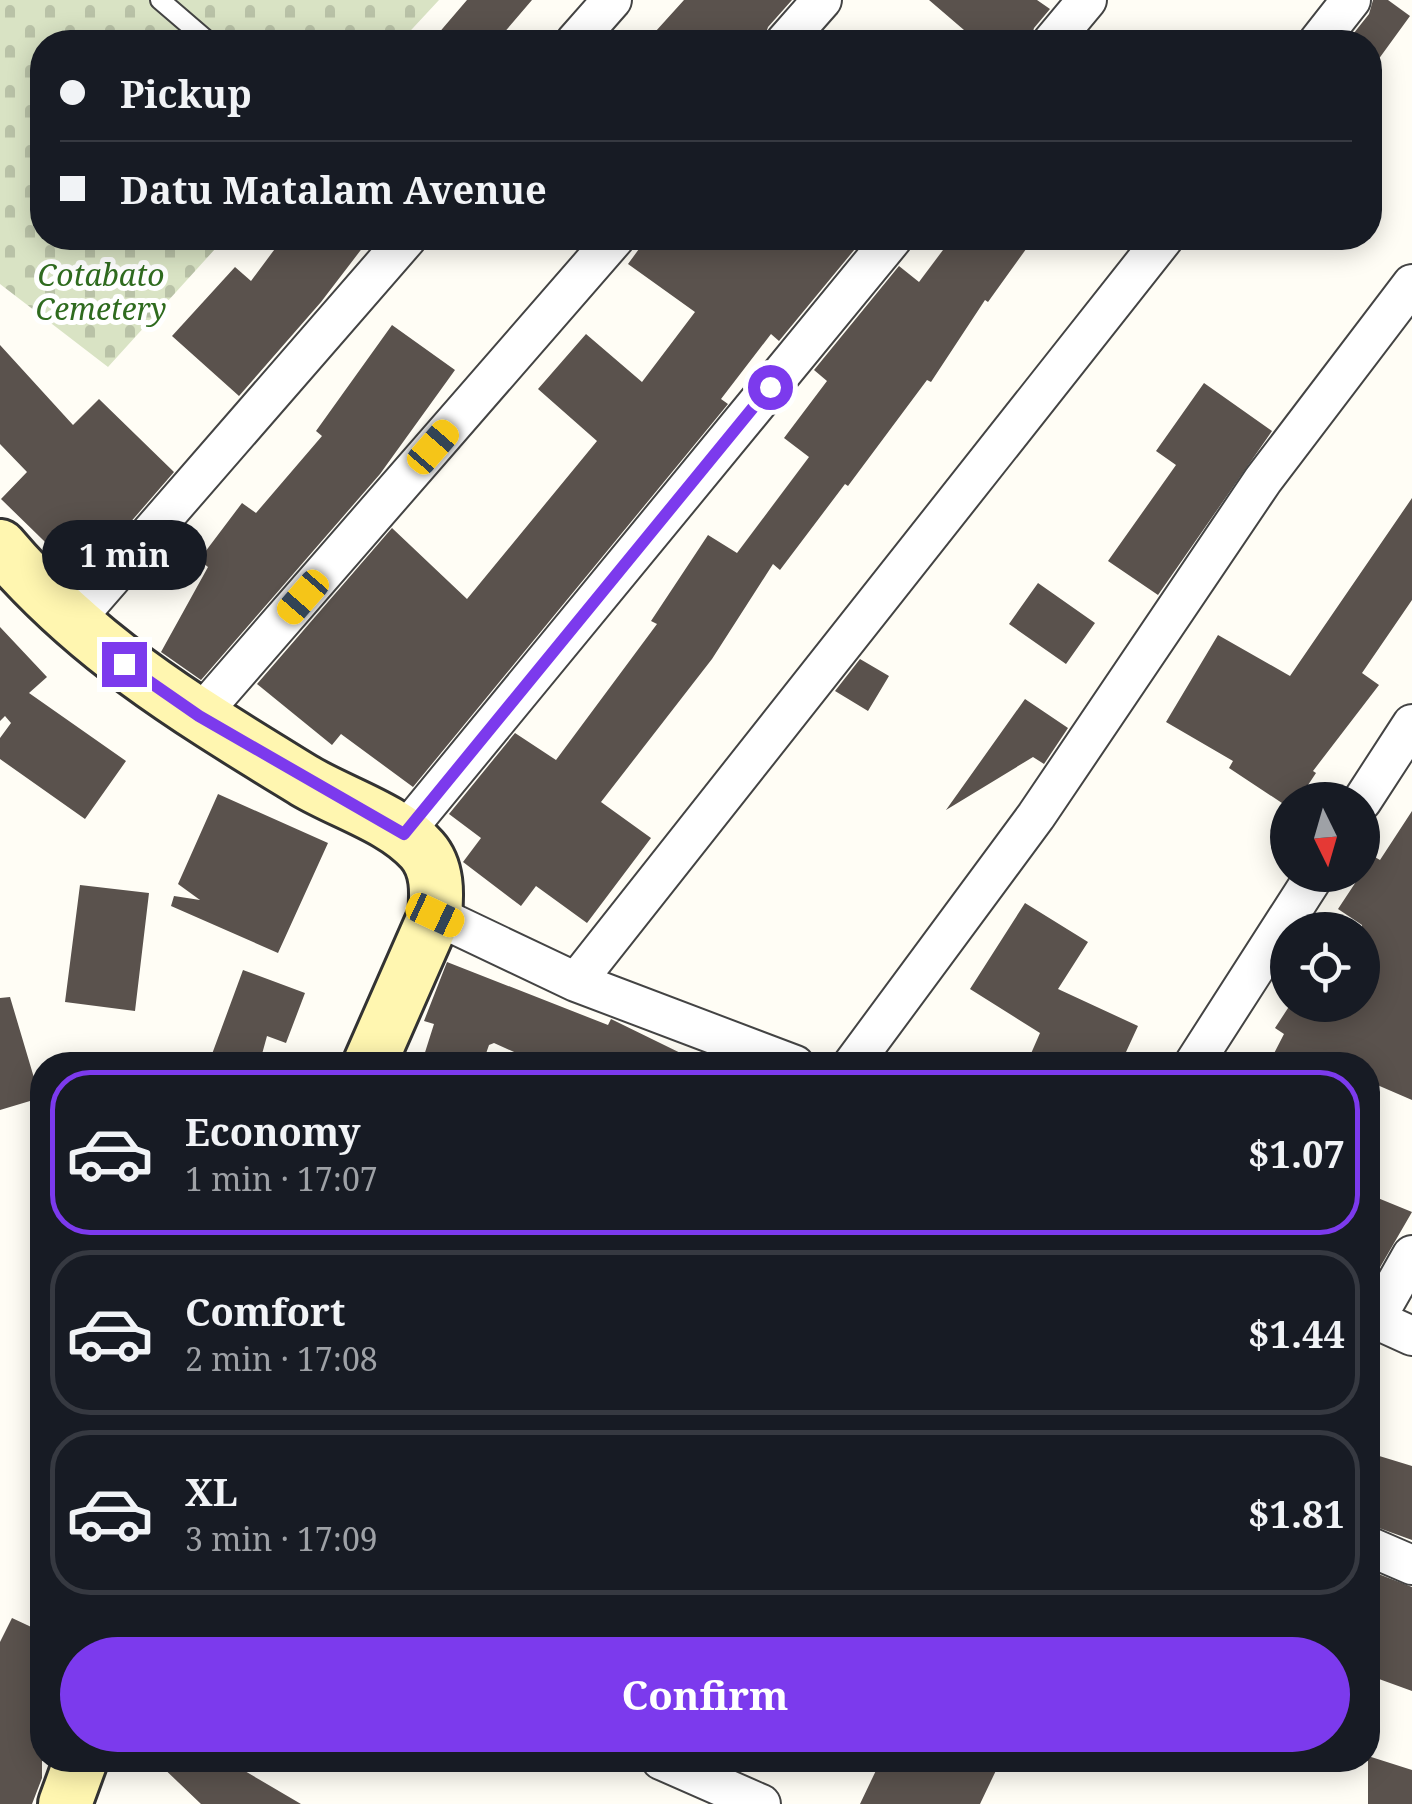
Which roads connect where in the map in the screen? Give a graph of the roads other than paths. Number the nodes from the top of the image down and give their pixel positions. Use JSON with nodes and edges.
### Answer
{"nodes":[{"id":1,"x":160,"y":0,"type":"edge"},
{"id":2,"x":612,"y":0,"type":"edge"},
{"id":3,"x":822,"y":0,"type":"edge"},
{"id":4,"x":1087,"y":0,"type":"edge"},
{"id":5,"x":1351,"y":0,"type":"edge"},
{"id":6,"x":195,"y":30,"type":"edge"},
{"id":7,"x":586,"y":30,"type":"edge"},
{"id":8,"x":795,"y":30,"type":"edge"},
{"id":9,"x":1062,"y":30,"type":"edge"},
{"id":10,"x":1327,"y":30,"type":"edge"},
{"id":11,"x":397,"y":250,"type":"edge"},
{"id":12,"x":605,"y":250,"type":"edge"},
{"id":13,"x":883,"y":250,"type":"edge"},
{"id":14,"x":1155,"y":250,"type":"edge"},
{"id":15,"x":1412,"y":284,"type":"edge"},
{"id":16,"x":0,"y":546,"type":"edge"},
{"id":17,"x":73,"y":622,"type":"junction"},
{"id":18,"x":199,"y":716,"type":"junction"},
{"id":19,"x":1412,"y":724,"type":"edge"},
{"id":20,"x":1374,"y":782,"type":"edge"},
{"id":21,"x":404,"y":834,"type":"junction"},
{"id":22,"x":1304,"y":892,"type":"edge"},
{"id":23,"x":435,"y":915,"type":"junction"},
{"id":24,"x":576,"y":982,"type":"junction"},
{"id":25,"x":375,"y":1052,"type":"edge"},
{"id":26,"x":762,"y":1052,"type":"edge"},
{"id":27,"x":862,"y":1052,"type":"edge"},
{"id":28,"x":1201,"y":1052,"type":"edge"},
{"id":29,"x":1412,"y":1255,"type":"edge"},
{"id":30,"x":1380,"y":1304,"type":"edge"},
{"id":31,"x":1380,"y":1322,"type":"edge"},
{"id":32,"x":1412,"y":1336,"type":"edge"},
{"id":33,"x":1380,"y":1551,"type":"edge"},
{"id":34,"x":1412,"y":1564,"type":"edge"},
{"id":35,"x":688,"y":1772,"type":"edge"},
{"id":36,"x":760,"y":1804,"type":"edge"}],
"edges":[{"from":1,"to":6,"type":"lane"},
{"from":2,"to":7,"type":"street"},
{"from":3,"to":8,"type":"street"},
{"from":4,"to":9,"type":"street"},
{"from":5,"to":10,"type":"street"},
{"from":11,"to":17,"type":"street"},
{"from":12,"to":18,"type":"street"},
{"from":13,"to":21,"type":"street"},
{"from":14,"to":24,"type":"street"},
{"from":15,"to":27,"type":"street"},
{"from":16,"to":17,"type":"main road"},
{"from":17,"to":18,"type":"main road"},
{"from":18,"to":21,"type":"main road"},
{"from":19,"to":20,"type":"street"},
{"from":21,"to":23,"type":"main road"},
{"from":22,"to":28,"type":"street"},
{"from":23,"to":24,"type":"street"},
{"from":23,"to":25,"type":"main road"},
{"from":24,"to":26,"type":"street"},
{"from":29,"to":30,"type":"street"},
{"from":31,"to":32,"type":"street"},
{"from":33,"to":34,"type":"street"},
{"from":35,"to":36,"type":"street"}]}
